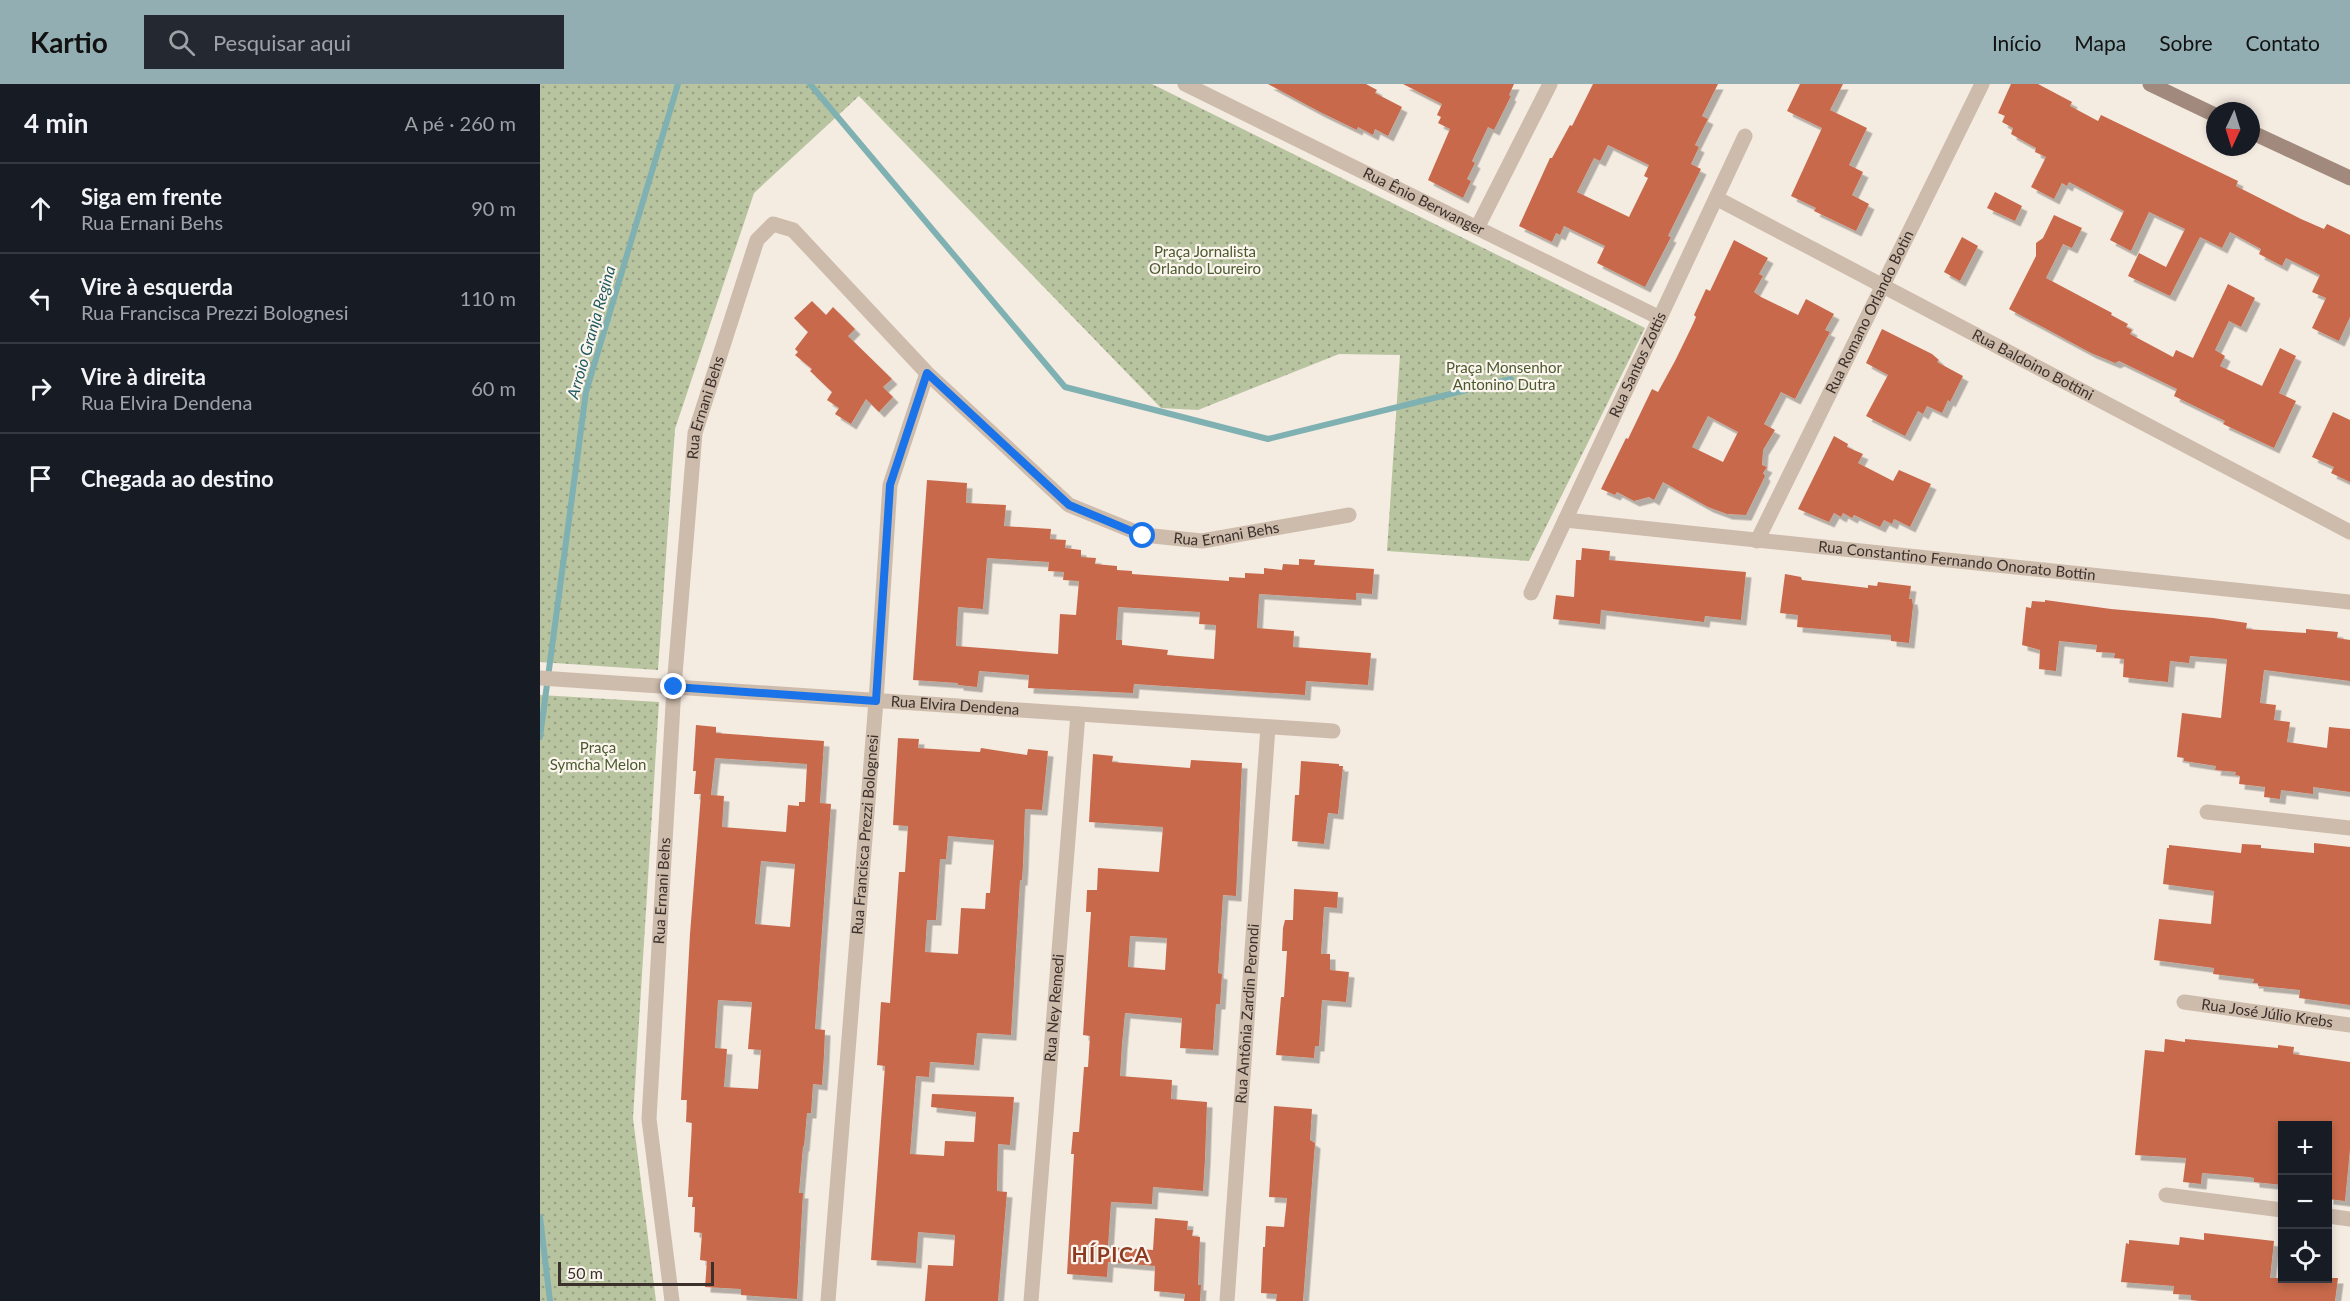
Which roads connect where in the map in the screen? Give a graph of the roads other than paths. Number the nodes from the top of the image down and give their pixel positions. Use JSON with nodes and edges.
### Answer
{"nodes":[{"id":1,"x":1185,"y":84,"type":"edge"},
{"id":2,"x":1550,"y":84,"type":"edge"},
{"id":3,"x":1982,"y":84,"type":"edge"},
{"id":4,"x":2150,"y":84,"type":"edge"},
{"id":5,"x":2206,"y":111,"type":"edge"},
{"id":6,"x":1745,"y":136,"type":"dead end"},
{"id":7,"x":2260,"y":136,"type":"edge"},
{"id":8,"x":2350,"y":178,"type":"edge"},
{"id":9,"x":1716,"y":198,"type":"junction"},
{"id":10,"x":1477,"y":228,"type":"junction"},
{"id":11,"x":1882,"y":285,"type":"junction"},
{"id":12,"x":1660,"y":318,"type":"junction"},
{"id":13,"x":927,"y":373,"type":"junction"},
{"id":14,"x":1349,"y":515,"type":"dead end"},
{"id":15,"x":1565,"y":520,"type":"junction"},
{"id":16,"x":2350,"y":532,"type":"edge"},
{"id":17,"x":1757,"y":541,"type":"junction"},
{"id":18,"x":1531,"y":593,"type":"dead end"},
{"id":19,"x":2350,"y":602,"type":"edge"},
{"id":20,"x":540,"y":678,"type":"edge"},
{"id":21,"x":674,"y":687,"type":"junction"},
{"id":22,"x":876,"y":701,"type":"junction"},
{"id":23,"x":1078,"y":714,"type":"junction"},
{"id":24,"x":1268,"y":727,"type":"junction"},
{"id":25,"x":1333,"y":731,"type":"dead end"},
{"id":26,"x":2207,"y":812,"type":"dead end"},
{"id":27,"x":2350,"y":828,"type":"edge"},
{"id":28,"x":2184,"y":1002,"type":"dead end"},
{"id":29,"x":2350,"y":1025,"type":"edge"},
{"id":30,"x":2166,"y":1195,"type":"dead end"},
{"id":31,"x":2278,"y":1209,"type":"edge"},
{"id":32,"x":2332,"y":1217,"type":"edge"},
{"id":33,"x":2350,"y":1219,"type":"edge"},
{"id":34,"x":672,"y":1301,"type":"edge"},
{"id":35,"x":828,"y":1301,"type":"edge"},
{"id":36,"x":1030,"y":1301,"type":"edge"},
{"id":37,"x":1227,"y":1301,"type":"edge"}],
"edges":[{"from":1,"to":10,"type":"street","name":"Rua Ênio Berwanger"},
{"from":2,"to":10,"type":"street"},
{"from":3,"to":11,"type":"street","name":"Rua Romano Orlando Botin"},
{"from":4,"to":5,"type":"street"},
{"from":6,"to":9,"type":"street","name":"Rua Santos Zottis"},
{"from":7,"to":8,"type":"street"},
{"from":9,"to":11,"type":"street","name":"Rua Baldoino Bottini"},
{"from":9,"to":12,"type":"street","name":"Rua Santos Zottis"},
{"from":10,"to":12,"type":"street","name":"Rua Ênio Berwanger"},
{"from":11,"to":16,"type":"street","name":"Rua Baldoino Bottini"},
{"from":11,"to":17,"type":"street","name":"Rua Romano Orlando Botin"},
{"from":12,"to":15,"type":"street","name":"Rua Santos Zottis"},
{"from":13,"to":14,"type":"street","name":"Rua Ernani Behs"},
{"from":13,"to":21,"type":"street","name":"Rua Ernani Behs"},
{"from":13,"to":22,"type":"street","name":"Rua Francisca Prezzi Bolognesi"},
{"from":15,"to":17,"type":"street","name":"Rua Constantino Fernando Onorato Bottin"},
{"from":15,"to":18,"type":"street","name":"Rua Santos Zottis"},
{"from":17,"to":19,"type":"street","name":"Rua Constantino Fernando Onorato Bottin"},
{"from":20,"to":21,"type":"street","name":"Rua Elvira Dendena"},
{"from":21,"to":22,"type":"street","name":"Rua Elvira Dendena"},
{"from":21,"to":34,"type":"street","name":"Rua Ernani Behs"},
{"from":22,"to":23,"type":"street","name":"Rua Elvira Dendena"},
{"from":22,"to":35,"type":"street","name":"Rua Francisca Prezzi Bolognesi"},
{"from":23,"to":24,"type":"street","name":"Rua Elvira Dendena"},
{"from":23,"to":36,"type":"street","name":"Rua Ney Remedi"},
{"from":24,"to":25,"type":"street","name":"Rua Elvira Dendena"},
{"from":24,"to":37,"type":"street","name":"Rua Antônia Zardin Perondi"},
{"from":26,"to":27,"type":"street"},
{"from":28,"to":29,"type":"street","name":"Rua José Júlio Krebs"},
{"from":30,"to":31,"type":"street"},
{"from":32,"to":33,"type":"street"}]}
